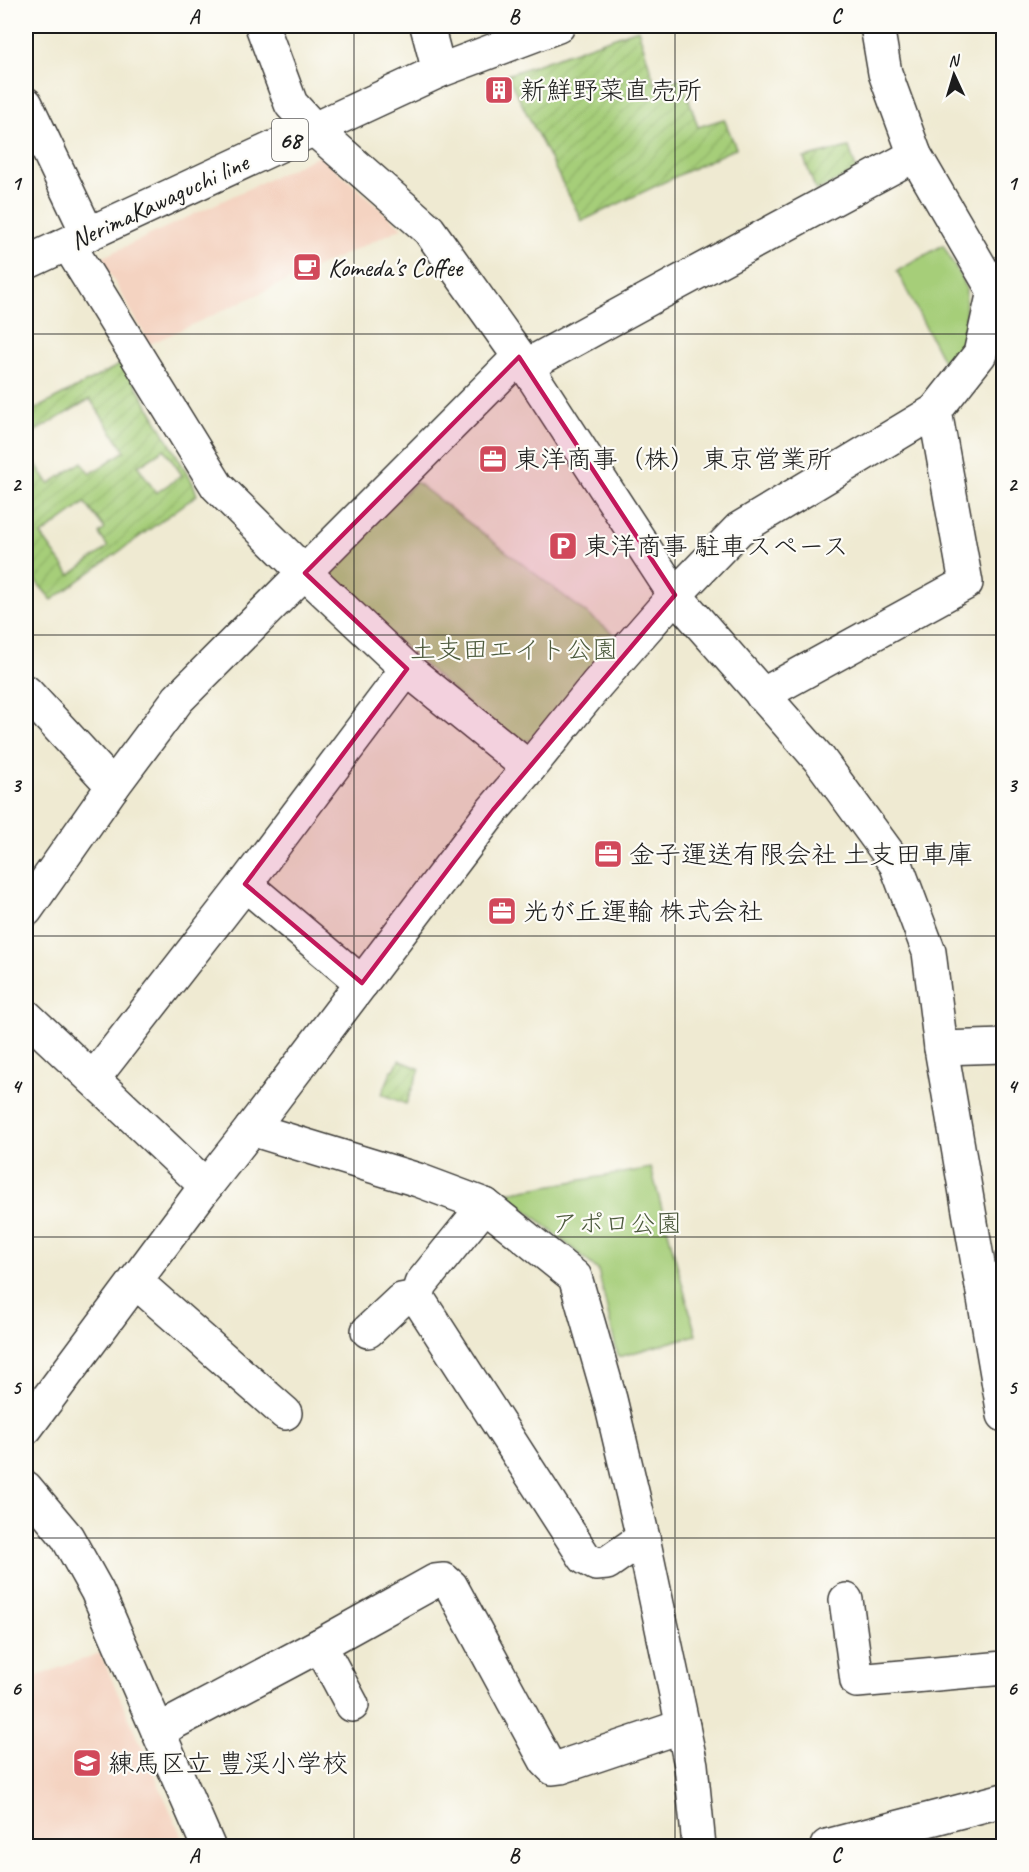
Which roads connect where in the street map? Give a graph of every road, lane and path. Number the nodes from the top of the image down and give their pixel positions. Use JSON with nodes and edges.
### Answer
{"nodes":[{"id":1,"x":262,"y":26,"type":"edge"},
{"id":2,"x":426,"y":26,"type":"edge"},
{"id":3,"x":558,"y":26,"type":"edge"},
{"id":4,"x":877,"y":26,"type":"edge"},
{"id":5,"x":439,"y":71,"type":"junction"},
{"id":6,"x":26,"y":104,"type":"edge"},
{"id":7,"x":313,"y":128,"type":"junction"},
{"id":8,"x":915,"y":156,"type":"junction"},
{"id":9,"x":78,"y":239,"type":"junction"},
{"id":10,"x":26,"y":263,"type":"edge"},
{"id":11,"x":999,"y":292,"type":"edge"},
{"id":12,"x":523,"y":362,"type":"junction"},
{"id":13,"x":935,"y":411,"type":"junction"},
{"id":14,"x":305,"y":573,"type":"junction"},
{"id":15,"x":675,"y":596,"type":"junction"},
{"id":16,"x":407,"y":669,"type":"junction"},
{"id":17,"x":26,"y":692,"type":"edge"},
{"id":18,"x":762,"y":695,"type":"junction"},
{"id":19,"x":530,"y":768,"type":"junction"},
{"id":20,"x":113,"y":786,"type":"junction"},
{"id":21,"x":245,"y":884,"type":"junction"},
{"id":22,"x":26,"y":910,"type":"edge"},
{"id":23,"x":362,"y":983,"type":"junction"},
{"id":24,"x":26,"y":1016,"type":"edge"},
{"id":25,"x":1004,"y":1046,"type":"edge"},
{"id":26,"x":941,"y":1048,"type":"junction"},
{"id":27,"x":93,"y":1079,"type":"junction"},
{"id":28,"x":251,"y":1129,"type":"junction"},
{"id":29,"x":206,"y":1186,"type":"junction"},
{"id":30,"x":485,"y":1205,"type":"junction"},
{"id":31,"x":135,"y":1281,"type":"junction"},
{"id":32,"x":417,"y":1297,"type":"junction"},
{"id":33,"x":368,"y":1331,"type":"dead end"},
{"id":34,"x":285,"y":1413,"type":"dead end"},
{"id":35,"x":1004,"y":1415,"type":"edge"},
{"id":36,"x":26,"y":1428,"type":"edge"},
{"id":37,"x":26,"y":1488,"type":"edge"},
{"id":38,"x":643,"y":1538,"type":"junction"},
{"id":39,"x":846,"y":1600,"type":"dead end"},
{"id":40,"x":320,"y":1645,"type":"junction"},
{"id":41,"x":1004,"y":1668,"type":"edge"},
{"id":42,"x":352,"y":1705,"type":"dead end"},
{"id":43,"x":683,"y":1726,"type":"junction"},
{"id":44,"x":158,"y":1731,"type":"junction"},
{"id":45,"x":1004,"y":1800,"type":"edge"},
{"id":46,"x":208,"y":1846,"type":"edge"},
{"id":47,"x":699,"y":1846,"type":"edge"},
{"id":48,"x":827,"y":1846,"type":"edge"}],
"edges":[{"from":1,"to":7,"type":"street"},
{"from":2,"to":5,"type":"street"},
{"from":3,"to":5,"type":"street","name":"NerimaKawaguchi line","number":"68"},
{"from":4,"to":8,"type":"street"},
{"from":5,"to":7,"type":"street","name":"NerimaKawaguchi line","number":"68"},
{"from":6,"to":9,"type":"street"},
{"from":7,"to":9,"type":"street","name":"NerimaKawaguchi line","number":"68"},
{"from":7,"to":12,"type":"street"},
{"from":8,"to":11,"type":"street"},
{"from":8,"to":12,"type":"street"},
{"from":9,"to":10,"type":"street","name":"NerimaKawaguchi line","number":"68"},
{"from":9,"to":14,"type":"street"},
{"from":11,"to":13,"type":"street"},
{"from":12,"to":14,"type":"street"},
{"from":12,"to":15,"type":"street"},
{"from":13,"to":15,"type":"street"},
{"from":13,"to":18,"type":"street"},
{"from":14,"to":16,"type":"street"},
{"from":14,"to":20,"type":"street"},
{"from":15,"to":18,"type":"street"},
{"from":15,"to":19,"type":"street"},
{"from":16,"to":19,"type":"street"},
{"from":16,"to":21,"type":"street"},
{"from":17,"to":20,"type":"street"},
{"from":18,"to":26,"type":"street"},
{"from":19,"to":23,"type":"street"},
{"from":20,"to":22,"type":"street"},
{"from":21,"to":23,"type":"street"},
{"from":21,"to":27,"type":"street"},
{"from":23,"to":28,"type":"street"},
{"from":24,"to":27,"type":"street"},
{"from":25,"to":26,"type":"street"},
{"from":26,"to":35,"type":"street"},
{"from":27,"to":29,"type":"street"},
{"from":28,"to":29,"type":"street"},
{"from":28,"to":30,"type":"street"},
{"from":29,"to":31,"type":"street"},
{"from":30,"to":32,"type":"street"},
{"from":30,"to":38,"type":"street"},
{"from":31,"to":34,"type":"street"},
{"from":31,"to":36,"type":"street"},
{"from":32,"to":33,"type":"street"},
{"from":32,"to":38,"type":"street"},
{"from":37,"to":44,"type":"street"},
{"from":38,"to":43,"type":"street"},
{"from":39,"to":41,"type":"street"},
{"from":40,"to":42,"type":"street"},
{"from":40,"to":43,"type":"street"},
{"from":40,"to":44,"type":"street"},
{"from":43,"to":47,"type":"street"},
{"from":44,"to":46,"type":"street"},
{"from":45,"to":48,"type":"street"}]}
